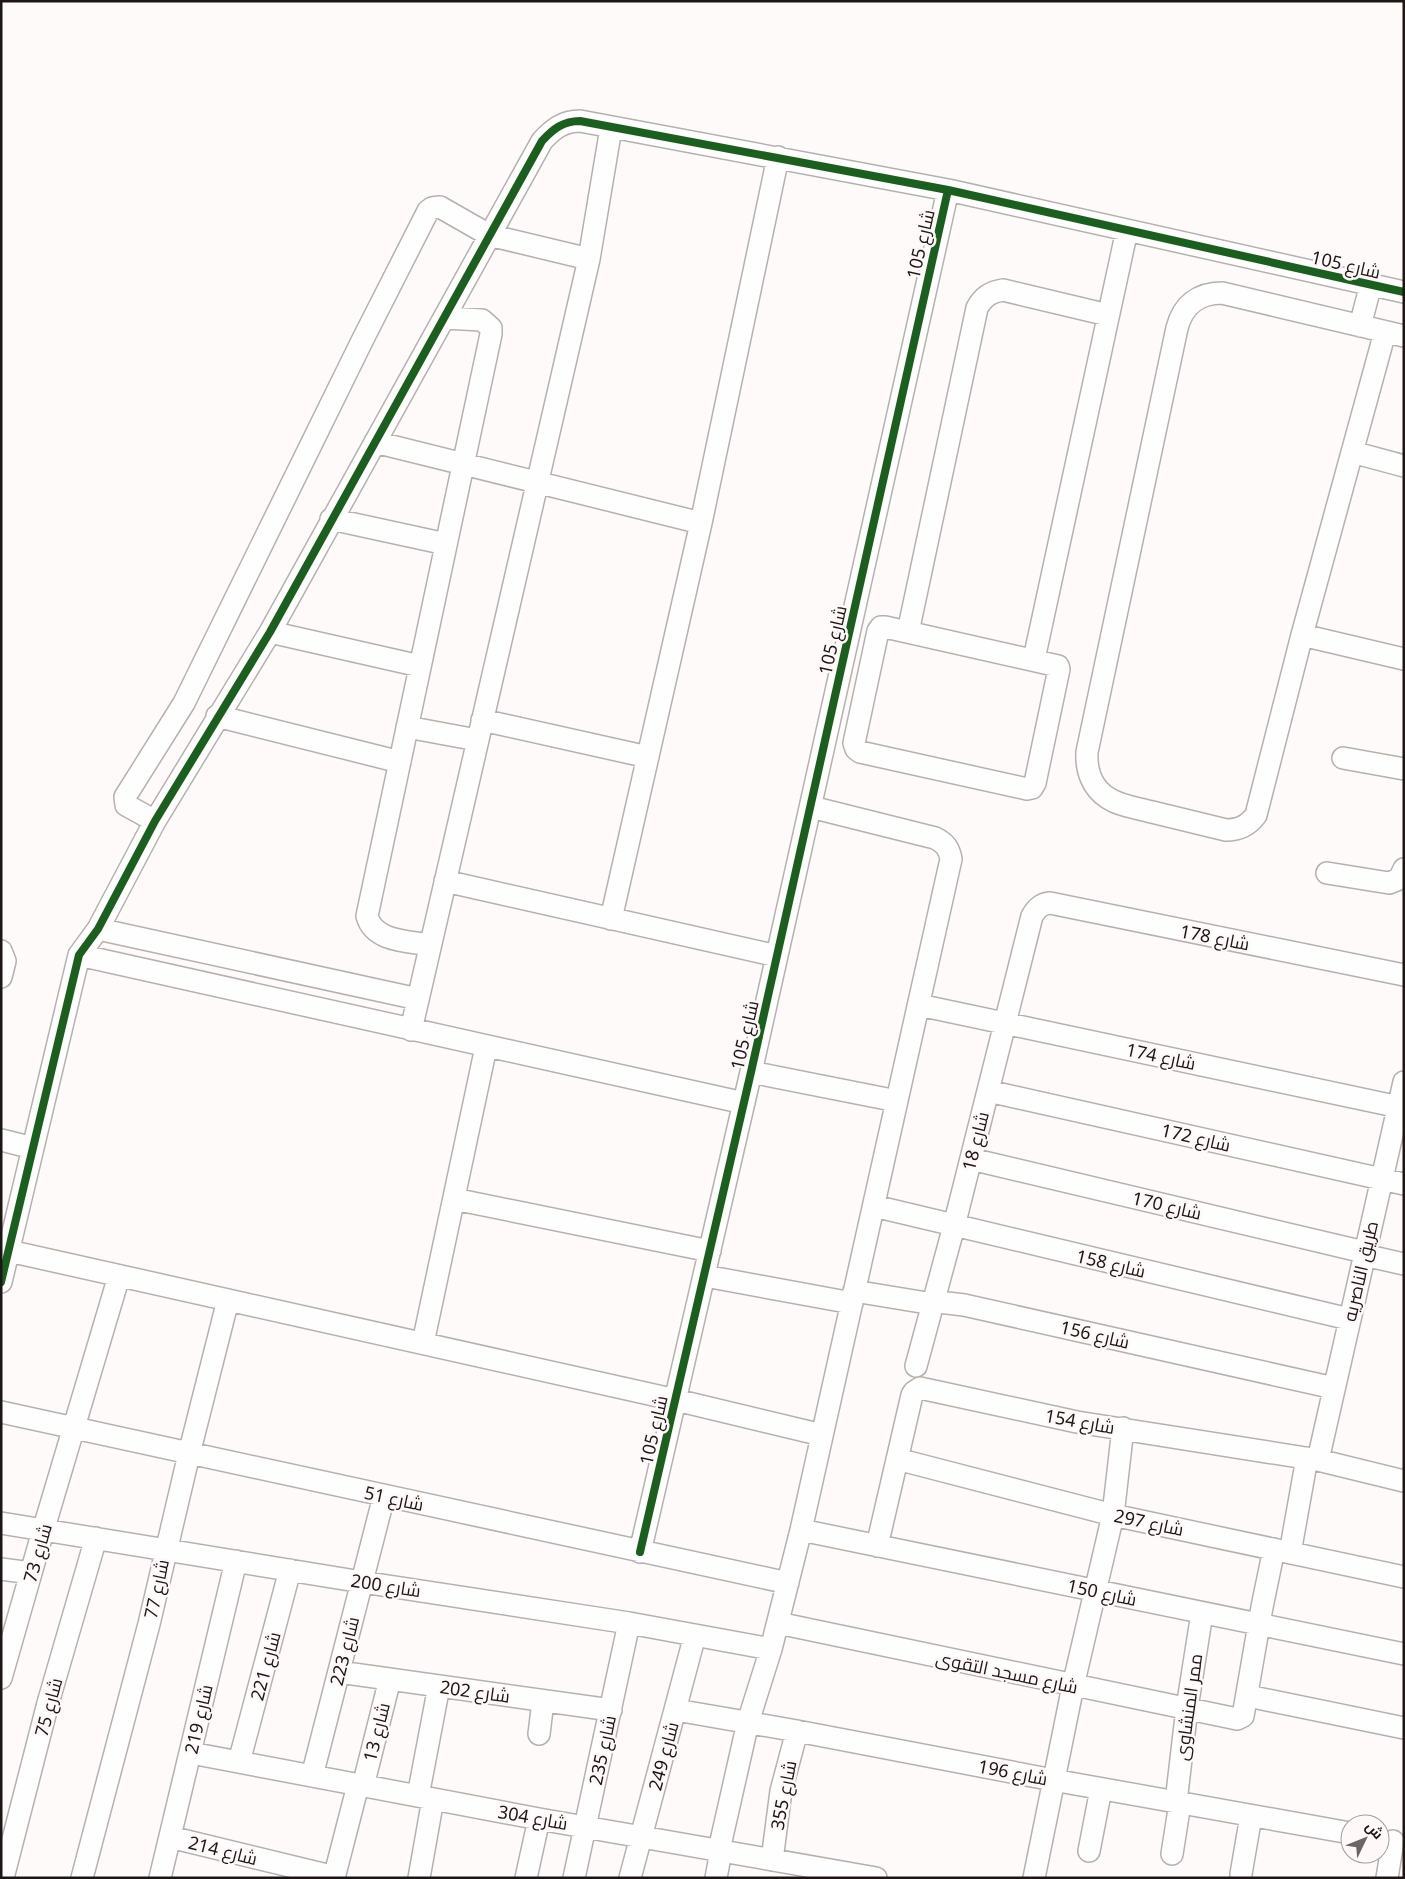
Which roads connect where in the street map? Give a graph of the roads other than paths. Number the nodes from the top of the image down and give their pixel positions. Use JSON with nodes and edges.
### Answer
{"nodes":[{"id":1,"x":611,"y":128,"type":"junction"},
{"id":2,"x":778,"y":157,"type":"junction"},
{"id":3,"x":948,"y":190,"type":"junction"},
{"id":4,"x":1127,"y":230,"type":"junction"},
{"id":5,"x":489,"y":234,"type":"junction"},
{"id":6,"x":589,"y":259,"type":"junction"},
{"id":7,"x":1371,"y":284,"type":"junction"},
{"id":8,"x":1404,"y":292,"type":"edge"},
{"id":9,"x":1108,"y":315,"type":"junction"},
{"id":10,"x":444,"y":318,"type":"junction"},
{"id":11,"x":1360,"y":326,"type":"junction"},
{"id":12,"x":1394,"y":334,"type":"edge"},
{"id":13,"x":375,"y":442,"type":"junction"},
{"id":14,"x":1352,"y":452,"type":"junction"},
{"id":15,"x":463,"y":465,"type":"junction"},
{"id":16,"x":1404,"y":466,"type":"edge"},
{"id":17,"x":537,"y":483,"type":"junction"},
{"id":18,"x":331,"y":519,"type":"junction"},
{"id":19,"x":701,"y":523,"type":"junction"},
{"id":20,"x":446,"y":544,"type":"junction"},
{"id":21,"x":270,"y":632,"type":"junction"},
{"id":22,"x":908,"y":632,"type":"junction"},
{"id":23,"x":1302,"y":635,"type":"junction"},
{"id":24,"x":1034,"y":659,"type":"junction"},
{"id":25,"x":1404,"y":659,"type":"edge"},
{"id":26,"x":420,"y":666,"type":"junction"},
{"id":27,"x":217,"y":716,"type":"junction"},
{"id":28,"x":407,"y":727,"type":"junction"},
{"id":29,"x":480,"y":730,"type":"junction"},
{"id":30,"x":648,"y":757,"type":"junction"},
{"id":31,"x":1343,"y":758,"type":"dead end"},
{"id":32,"x":400,"y":762,"type":"junction"},
{"id":33,"x":1404,"y":769,"type":"edge"},
{"id":34,"x":810,"y":807,"type":"junction"},
{"id":35,"x":155,"y":821,"type":"junction"},
{"id":36,"x":1404,"y":869,"type":"edge"},
{"id":37,"x":1327,"y":873,"type":"dead end"},
{"id":38,"x":445,"y":881,"type":"junction"},
{"id":39,"x":1032,"y":916,"type":"joint"},
{"id":40,"x":611,"y":919,"type":"junction"},
{"id":41,"x":98,"y":929,"type":"junction"},
{"id":42,"x":430,"y":945,"type":"junction"},
{"id":43,"x":1,"y":951,"type":"edge"},
{"id":44,"x":79,"y":955,"type":"junction"},
{"id":45,"x":777,"y":956,"type":"junction"},
{"id":46,"x":1404,"y":975,"type":"edge"},
{"id":47,"x":1,"y":977,"type":"edge"},
{"id":48,"x":418,"y":999,"type":"junction"},
{"id":49,"x":919,"y":1005,"type":"junction"},
{"id":50,"x":1005,"y":1023,"type":"junction"},
{"id":51,"x":411,"y":1030,"type":"junction"},
{"id":52,"x":486,"y":1047,"type":"junction"},
{"id":53,"x":751,"y":1072,"type":"junction"},
{"id":54,"x":1404,"y":1082,"type":"edge"},
{"id":55,"x":988,"y":1091,"type":"junction"},
{"id":56,"x":897,"y":1101,"type":"junction"},
{"id":57,"x":744,"y":1103,"type":"junction"},
{"id":58,"x":1401,"y":1107,"type":"edge"},
{"id":59,"x":1,"y":1140,"type":"edge"},
{"id":60,"x":33,"y":1148,"type":"junction"},
{"id":61,"x":971,"y":1159,"type":"junction"},
{"id":62,"x":1381,"y":1178,"type":"junction"},
{"id":63,"x":1404,"y":1184,"type":"edge"},
{"id":64,"x":454,"y":1198,"type":"junction"},
{"id":65,"x":874,"y":1206,"type":"junction"},
{"id":66,"x":954,"y":1226,"type":"junction"},
{"id":67,"x":9,"y":1251,"type":"junction"},
{"id":68,"x":710,"y":1251,"type":"junction"},
{"id":69,"x":1364,"y":1253,"type":"junction"},
{"id":70,"x":1404,"y":1264,"type":"edge"},
{"id":71,"x":119,"y":1276,"type":"junction"},
{"id":72,"x":705,"y":1276,"type":"junction"},
{"id":73,"x":1,"y":1282,"type":"edge"},
{"id":74,"x":853,"y":1297,"type":"junction"},
{"id":75,"x":228,"y":1300,"type":"junction"},
{"id":76,"x":933,"y":1304,"type":"junction"},
{"id":77,"x":1349,"y":1319,"type":"junction"},
{"id":78,"x":423,"y":1344,"type":"junction"},
{"id":79,"x":916,"y":1366,"type":"dead end"},
{"id":80,"x":1334,"y":1388,"type":"junction"},
{"id":81,"x":676,"y":1400,"type":"junction"},
{"id":82,"x":1,"y":1412,"type":"edge"},
{"id":83,"x":74,"y":1428,"type":"junction"},
{"id":84,"x":1123,"y":1428,"type":"junction"},
{"id":85,"x":822,"y":1435,"type":"junction"},
{"id":86,"x":189,"y":1454,"type":"junction"},
{"id":87,"x":897,"y":1459,"type":"junction"},
{"id":88,"x":1312,"y":1459,"type":"junction"},
{"id":89,"x":1404,"y":1481,"type":"edge"},
{"id":90,"x":384,"y":1496,"type":"junction"},
{"id":91,"x":1113,"y":1515,"type":"junction"},
{"id":92,"x":1,"y":1523,"type":"edge"},
{"id":93,"x":43,"y":1530,"type":"junction"},
{"id":94,"x":801,"y":1530,"type":"junction"},
{"id":95,"x":96,"y":1538,"type":"junction"},
{"id":96,"x":877,"y":1546,"type":"junction"},
{"id":97,"x":165,"y":1549,"type":"junction"},
{"id":98,"x":1282,"y":1551,"type":"junction"},
{"id":99,"x":640,"y":1552,"type":"junction"},
{"id":100,"x":236,"y":1561,"type":"junction"},
{"id":101,"x":1,"y":1568,"type":"edge"},
{"id":102,"x":290,"y":1570,"type":"junction"},
{"id":103,"x":30,"y":1573,"type":"junction"},
{"id":104,"x":1404,"y":1577,"type":"edge"},
{"id":105,"x":362,"y":1582,"type":"junction"},
{"id":106,"x":788,"y":1583,"type":"junction"},
{"id":107,"x":1095,"y":1591,"type":"junction"},
{"id":108,"x":1202,"y":1613,"type":"junction"},
{"id":109,"x":630,"y":1623,"type":"junction"},
{"id":110,"x":778,"y":1623,"type":"junction"},
{"id":111,"x":1260,"y":1625,"type":"junction"},
{"id":112,"x":695,"y":1635,"type":"junction"},
{"id":113,"x":6,"y":1646,"type":"edge"},
{"id":114,"x":771,"y":1648,"type":"junction"},
{"id":115,"x":1404,"y":1654,"type":"edge"},
{"id":116,"x":339,"y":1672,"type":"junction"},
{"id":117,"x":1,"y":1678,"type":"edge"},
{"id":118,"x":390,"y":1679,"type":"junction"},
{"id":119,"x":439,"y":1686,"type":"junction"},
{"id":120,"x":1073,"y":1686,"type":"junction"},
{"id":121,"x":1248,"y":1696,"type":"junction"},
{"id":122,"x":543,"y":1700,"type":"junction"},
{"id":123,"x":1187,"y":1708,"type":"junction"},
{"id":124,"x":611,"y":1710,"type":"junction"},
{"id":125,"x":676,"y":1710,"type":"junction"},
{"id":126,"x":1237,"y":1719,"type":"joint"},
{"id":127,"x":748,"y":1722,"type":"junction"},
{"id":128,"x":1404,"y":1728,"type":"edge"},
{"id":129,"x":797,"y":1731,"type":"junction"},
{"id":130,"x":539,"y":1734,"type":"dead end"},
{"id":131,"x":190,"y":1753,"type":"junction"},
{"id":132,"x":239,"y":1762,"type":"junction"},
{"id":133,"x":312,"y":1776,"type":"junction"},
{"id":134,"x":1053,"y":1780,"type":"junction"},
{"id":135,"x":361,"y":1785,"type":"junction"},
{"id":136,"x":1101,"y":1789,"type":"junction"},
{"id":137,"x":425,"y":1797,"type":"junction"},
{"id":138,"x":1178,"y":1803,"type":"junction"},
{"id":139,"x":1252,"y":1816,"type":"junction"},
{"id":140,"x":539,"y":1819,"type":"junction"},
{"id":141,"x":585,"y":1827,"type":"junction"},
{"id":142,"x":1340,"y":1831,"type":"edge"},
{"id":143,"x":170,"y":1837,"type":"junction"},
{"id":144,"x":642,"y":1837,"type":"junction"},
{"id":145,"x":1392,"y":1841,"type":"edge"},
{"id":146,"x":720,"y":1851,"type":"junction"},
{"id":147,"x":1089,"y":1851,"type":"dead end"},
{"id":148,"x":1172,"y":1854,"type":"dead end"},
{"id":149,"x":772,"y":1860,"type":"junction"},
{"id":150,"x":3,"y":1874,"type":"edge"},
{"id":151,"x":1241,"y":1874,"type":"dead end"},
{"id":152,"x":334,"y":1877,"type":"edge"},
{"id":153,"x":82,"y":1878,"type":"edge"},
{"id":154,"x":160,"y":1878,"type":"edge"},
{"id":155,"x":419,"y":1878,"type":"edge"},
{"id":156,"x":526,"y":1878,"type":"edge"},
{"id":157,"x":574,"y":1878,"type":"edge"},
{"id":158,"x":630,"y":1878,"type":"edge"},
{"id":159,"x":716,"y":1878,"type":"edge"},
{"id":160,"x":876,"y":1878,"type":"edge"},
{"id":161,"x":1034,"y":1878,"type":"edge"},
{"id":162,"x":1387,"y":1878,"type":"edge"}],
"edges":[{"from":1,"to":2,"type":"street"},
{"from":1,"to":5,"type":"street"},
{"from":1,"to":6,"type":"street"},
{"from":2,"to":3,"type":"street"},
{"from":2,"to":19,"type":"street"},
{"from":3,"to":4,"type":"street","name":"شارع 105"},
{"from":3,"to":34,"type":"street","name":"شارع 105"},
{"from":4,"to":7,"type":"street","name":"شارع 105"},
{"from":4,"to":9,"type":"street"},
{"from":5,"to":6,"type":"street"},
{"from":5,"to":10,"type":"street"},
{"from":5,"to":35,"type":"street"},
{"from":6,"to":17,"type":"street"},
{"from":7,"to":8,"type":"street","name":"شارع 105"},
{"from":7,"to":11,"type":"street"},
{"from":9,"to":22,"type":"street"},
{"from":9,"to":24,"type":"street"},
{"from":10,"to":13,"type":"street"},
{"from":10,"to":15,"type":"street"},
{"from":11,"to":12,"type":"street"},
{"from":11,"to":23,"type":"street"},
{"from":12,"to":14,"type":"street"},
{"from":13,"to":15,"type":"street"},
{"from":13,"to":18,"type":"street"},
{"from":14,"to":16,"type":"street"},
{"from":14,"to":23,"type":"street"},
{"from":15,"to":17,"type":"street"},
{"from":15,"to":20,"type":"street"},
{"from":17,"to":19,"type":"street"},
{"from":17,"to":29,"type":"street"},
{"from":18,"to":20,"type":"street"},
{"from":18,"to":21,"type":"street"},
{"from":19,"to":30,"type":"street"},
{"from":20,"to":26,"type":"street"},
{"from":21,"to":26,"type":"street"},
{"from":21,"to":27,"type":"street"},
{"from":22,"to":24,"type":"street"},
{"from":22,"to":24,"type":"street"},
{"from":23,"to":25,"type":"street"},
{"from":26,"to":28,"type":"street"},
{"from":27,"to":32,"type":"street"},
{"from":27,"to":35,"type":"street"},
{"from":28,"to":29,"type":"street"},
{"from":28,"to":32,"type":"street"},
{"from":29,"to":30,"type":"street"},
{"from":29,"to":38,"type":"street"},
{"from":30,"to":40,"type":"street"},
{"from":31,"to":33,"type":"street"},
{"from":32,"to":42,"type":"street"},
{"from":34,"to":45,"type":"street","name":"شارع 105"},
{"from":34,"to":49,"type":"street"},
{"from":35,"to":41,"type":"street"},
{"from":36,"to":37,"type":"street"},
{"from":38,"to":40,"type":"street"},
{"from":38,"to":42,"type":"street"},
{"from":39,"to":46,"type":"street","name":"شارع 178"},
{"from":39,"to":50,"type":"street","name":"شارع 18"},
{"from":40,"to":45,"type":"street"},
{"from":41,"to":44,"type":"street"},
{"from":41,"to":48,"type":"street"},
{"from":42,"to":48,"type":"street"},
{"from":43,"to":47,"type":"street"},
{"from":44,"to":51,"type":"street"},
{"from":44,"to":60,"type":"street"},
{"from":45,"to":53,"type":"street","name":"شارع 105"},
{"from":48,"to":51,"type":"street"},
{"from":49,"to":50,"type":"street","name":"شارع 174"},
{"from":49,"to":56,"type":"street"},
{"from":50,"to":55,"type":"street","name":"شارع 18"},
{"from":50,"to":58,"type":"street","name":"شارع 174"},
{"from":51,"to":52,"type":"street"},
{"from":52,"to":57,"type":"street"},
{"from":52,"to":64,"type":"street"},
{"from":53,"to":56,"type":"street"},
{"from":53,"to":57,"type":"street","name":"شارع 105"},
{"from":54,"to":58,"type":"street","name":"طريق الناصريه"},
{"from":55,"to":61,"type":"street","name":"شارع 18"},
{"from":55,"to":62,"type":"street","name":"شارع 172"},
{"from":56,"to":65,"type":"street"},
{"from":57,"to":68,"type":"street","name":"شارع 105"},
{"from":58,"to":62,"type":"street","name":"طريق الناصريه"},
{"from":59,"to":60,"type":"street"},
{"from":60,"to":67,"type":"street"},
{"from":61,"to":66,"type":"street","name":"شارع 18"},
{"from":61,"to":69,"type":"street","name":"شارع 170"},
{"from":62,"to":63,"type":"street","name":"شارع 172"},
{"from":62,"to":69,"type":"street","name":"طريق الناصريه"},
{"from":64,"to":68,"type":"street"},
{"from":64,"to":78,"type":"street"},
{"from":65,"to":66,"type":"street","name":"شارع 158"},
{"from":65,"to":74,"type":"street"},
{"from":66,"to":76,"type":"street","name":"شارع 18"},
{"from":66,"to":77,"type":"street","name":"شارع 158"},
{"from":67,"to":71,"type":"street"},
{"from":67,"to":73,"type":"street"},
{"from":68,"to":72,"type":"street","name":"شارع 105"},
{"from":69,"to":70,"type":"street","name":"شارع 170"},
{"from":69,"to":77,"type":"street","name":"طريق الناصريه"},
{"from":71,"to":75,"type":"street"},
{"from":71,"to":83,"type":"street","name":"شارع 73"},
{"from":72,"to":74,"type":"street","name":"شارع 156"},
{"from":72,"to":81,"type":"street","name":"شارع 105"},
{"from":74,"to":76,"type":"street","name":"شارع 156"},
{"from":74,"to":85,"type":"street"},
{"from":75,"to":78,"type":"street"},
{"from":75,"to":86,"type":"street","name":"شارع 77"},
{"from":76,"to":79,"type":"street","name":"شارع 18"},
{"from":76,"to":80,"type":"street","name":"شارع 156"},
{"from":77,"to":80,"type":"street","name":"طريق الناصريه"},
{"from":78,"to":81,"type":"street"},
{"from":80,"to":88,"type":"street","name":"طريق الناصريه"},
{"from":81,"to":85,"type":"street"},
{"from":81,"to":99,"type":"street","name":"شارع 105"},
{"from":82,"to":83,"type":"street","name":"شارع 51"},
{"from":83,"to":86,"type":"street","name":"شارع 51"},
{"from":83,"to":93,"type":"street","name":"شارع 73"},
{"from":84,"to":87,"type":"street","name":"شارع 154"},
{"from":84,"to":88,"type":"street","name":"شارع 154"},
{"from":84,"to":91,"type":"street"},
{"from":85,"to":94,"type":"street"},
{"from":86,"to":90,"type":"street","name":"شارع 51"},
{"from":86,"to":97,"type":"street","name":"شارع 77"},
{"from":87,"to":91,"type":"street","name":"شارع 297"},
{"from":87,"to":96,"type":"street","name":"شارع 154"},
{"from":88,"to":89,"type":"street","name":"شارع 154"},
{"from":88,"to":98,"type":"street","name":"طريق الناصريه"},
{"from":90,"to":99,"type":"street","name":"شارع 51"},
{"from":90,"to":105,"type":"street","name":"شارع 223"},
{"from":91,"to":98,"type":"street","name":"شارع 297"},
{"from":91,"to":107,"type":"street"},
{"from":92,"to":93,"type":"street","name":"شارع 200"},
{"from":93,"to":95,"type":"street","name":"شارع 200"},
{"from":93,"to":103,"type":"street","name":"شارع 73"},
{"from":94,"to":96,"type":"street","name":"شارع 150"},
{"from":94,"to":106,"type":"street"},
{"from":95,"to":97,"type":"street","name":"شارع 200"},
{"from":95,"to":150,"type":"street","name":"شارع 75"},
{"from":96,"to":107,"type":"street","name":"شارع 150"},
{"from":97,"to":100,"type":"street","name":"شارع 200"},
{"from":97,"to":153,"type":"street","name":"شارع 77"},
{"from":98,"to":104,"type":"street","name":"شارع 297"},
{"from":98,"to":111,"type":"street","name":"طريق الناصريه"},
{"from":99,"to":106,"type":"street","name":"شارع 51"},
{"from":100,"to":102,"type":"street","name":"شارع 200"},
{"from":100,"to":131,"type":"street","name":"شارع 219"},
{"from":101,"to":103,"type":"street"},
{"from":102,"to":105,"type":"street","name":"شارع 200"},
{"from":102,"to":132,"type":"street","name":"شارع 221"},
{"from":103,"to":113,"type":"street","name":"شارع 73"},
{"from":105,"to":109,"type":"street","name":"شارع 200"},
{"from":105,"to":116,"type":"street","name":"شارع 223"},
{"from":106,"to":110,"type":"street"},
{"from":107,"to":108,"type":"street","name":"شارع 150"},
{"from":107,"to":120,"type":"street"},
{"from":108,"to":111,"type":"street","name":"شارع 150"},
{"from":108,"to":123,"type":"street","name":"ممر المنشاوى"},
{"from":109,"to":112,"type":"street","name":"شارع 200"},
{"from":109,"to":124,"type":"street","name":"شارع 235"},
{"from":110,"to":114,"type":"street"},
{"from":110,"to":120,"type":"street","name":"شارع مسجد التقوى"},
{"from":111,"to":115,"type":"street","name":"شارع 150"},
{"from":111,"to":121,"type":"street","name":"طريق الناصريه"},
{"from":112,"to":114,"type":"street","name":"شارع 200"},
{"from":112,"to":125,"type":"street","name":"شارع 249"},
{"from":113,"to":117,"type":"street","name":"شارع 73"},
{"from":114,"to":127,"type":"street"},
{"from":116,"to":118,"type":"street","name":"شارع 202"},
{"from":116,"to":133,"type":"street","name":"شارع 223"},
{"from":118,"to":119,"type":"street","name":"شارع 202"},
{"from":118,"to":135,"type":"street","name":"شارع 13"},
{"from":119,"to":122,"type":"street","name":"شارع 202"},
{"from":119,"to":137,"type":"street"},
{"from":120,"to":123,"type":"street","name":"شارع مسجد التقوى"},
{"from":120,"to":134,"type":"street"},
{"from":121,"to":126,"type":"street","name":"طريق الناصريه"},
{"from":121,"to":128,"type":"street"},
{"from":122,"to":124,"type":"street","name":"شارع 202"},
{"from":122,"to":130,"type":"street"},
{"from":123,"to":126,"type":"street","name":"شارع مسجد التقوى"},
{"from":123,"to":138,"type":"street","name":"ممر المنشاوى"},
{"from":124,"to":141,"type":"street","name":"شارع 235"},
{"from":125,"to":127,"type":"street","name":"شارع 196"},
{"from":125,"to":144,"type":"street","name":"شارع 249"},
{"from":127,"to":129,"type":"street","name":"شارع 196"},
{"from":127,"to":146,"type":"street"},
{"from":129,"to":134,"type":"street","name":"شارع 196"},
{"from":129,"to":149,"type":"street","name":"شارع 355"},
{"from":131,"to":132,"type":"street","name":"شارع 304"},
{"from":131,"to":143,"type":"street","name":"شارع 219"},
{"from":132,"to":133,"type":"street","name":"شارع 304"},
{"from":133,"to":135,"type":"street","name":"شارع 304"},
{"from":134,"to":136,"type":"street","name":"شارع 196"},
{"from":134,"to":161,"type":"street"},
{"from":135,"to":137,"type":"street","name":"شارع 304"},
{"from":135,"to":152,"type":"street","name":"شارع 13"},
{"from":136,"to":138,"type":"street","name":"شارع 196"},
{"from":136,"to":147,"type":"street"},
{"from":137,"to":140,"type":"street","name":"شارع 304"},
{"from":137,"to":155,"type":"street"},
{"from":138,"to":139,"type":"street","name":"شارع 196"},
{"from":138,"to":148,"type":"street","name":"ممر المنشاوى"},
{"from":139,"to":142,"type":"street","name":"شارع 196"},
{"from":139,"to":151,"type":"street"},
{"from":140,"to":141,"type":"street","name":"شارع 304"},
{"from":140,"to":156,"type":"street"},
{"from":141,"to":144,"type":"street","name":"شارع 304"},
{"from":141,"to":157,"type":"street","name":"شارع 235"},
{"from":143,"to":152,"type":"street","name":"شارع 214"},
{"from":143,"to":154,"type":"street","name":"شارع 219"},
{"from":144,"to":146,"type":"street","name":"شارع 304"},
{"from":144,"to":158,"type":"street","name":"شارع 249"},
{"from":145,"to":162,"type":"street"},
{"from":146,"to":149,"type":"street","name":"شارع 304"},
{"from":146,"to":159,"type":"street"},
{"from":149,"to":160,"type":"street","name":"شارع 304"}]}
